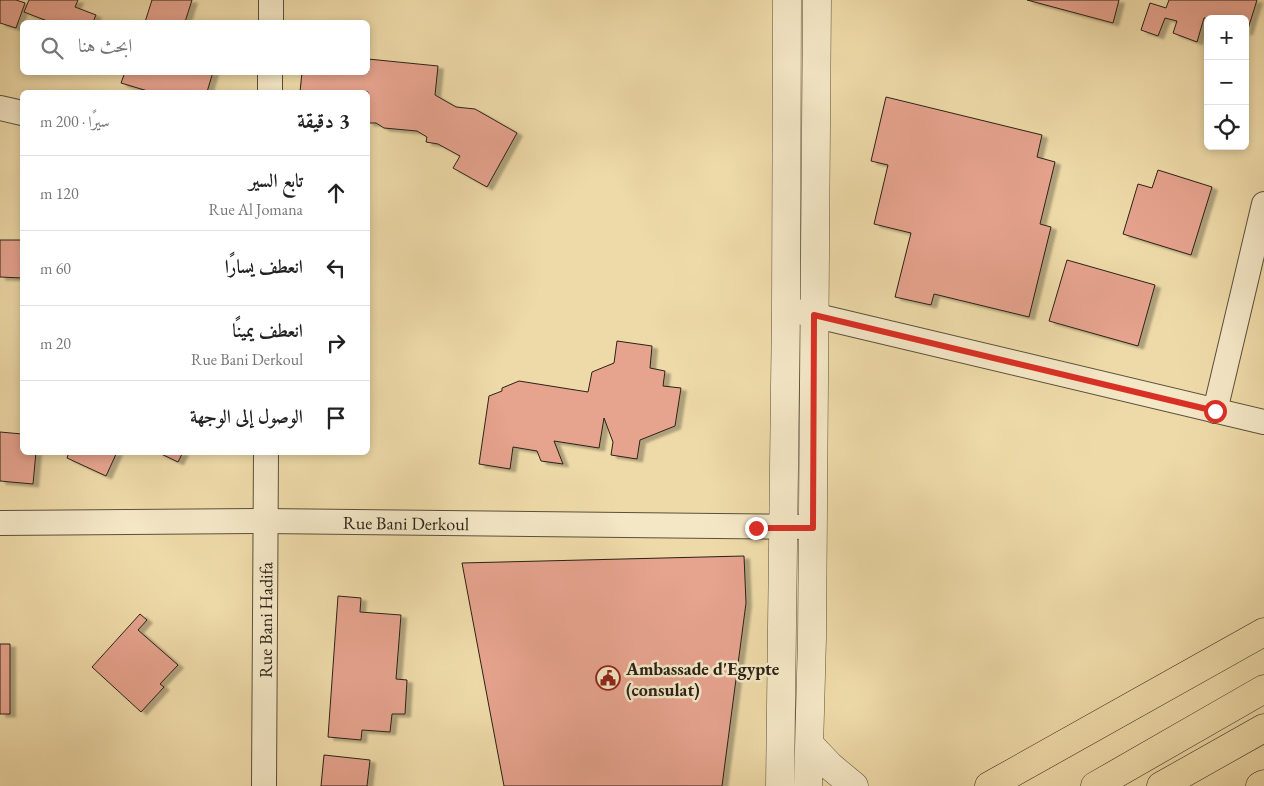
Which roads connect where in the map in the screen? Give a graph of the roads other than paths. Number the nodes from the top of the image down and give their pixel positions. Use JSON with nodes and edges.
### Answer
{"nodes":[{"id":1,"x":272,"y":0,"type":"edge"},
{"id":2,"x":787,"y":0,"type":"edge"},
{"id":3,"x":817,"y":0,"type":"edge"},
{"id":4,"x":272,"y":20,"type":"edge"},
{"id":5,"x":270,"y":75,"type":"edge"},
{"id":6,"x":270,"y":90,"type":"edge"},
{"id":7,"x":0,"y":108,"type":"edge"},
{"id":8,"x":20,"y":113,"type":"edge"},
{"id":9,"x":1264,"y":204,"type":"edge"},
{"id":10,"x":786,"y":308,"type":"junction"},
{"id":11,"x":814,"y":315,"type":"junction"},
{"id":12,"x":1215,"y":411,"type":"junction"},
{"id":13,"x":1264,"y":422,"type":"edge"},
{"id":14,"x":266,"y":455,"type":"edge"},
{"id":15,"x":265,"y":521,"type":"junction"},
{"id":16,"x":0,"y":523,"type":"edge"},
{"id":17,"x":784,"y":527,"type":"junction"},
{"id":18,"x":813,"y":528,"type":"junction"},
{"id":19,"x":1264,"y":632,"type":"edge"},
{"id":20,"x":1264,"y":689,"type":"edge"},
{"id":21,"x":1264,"y":728,"type":"edge"},
{"id":22,"x":810,"y":745,"type":"junction"},
{"id":23,"x":1264,"y":784,"type":"edge"},
{"id":24,"x":264,"y":786,"type":"edge"},
{"id":25,"x":780,"y":786,"type":"edge"},
{"id":26,"x":808,"y":786,"type":"edge"},
{"id":27,"x":854,"y":786,"type":"edge"},
{"id":28,"x":989,"y":786,"type":"edge"},
{"id":29,"x":1095,"y":786,"type":"edge"},
{"id":30,"x":1161,"y":786,"type":"edge"},
{"id":31,"x":1260,"y":786,"type":"edge"}],
"edges":[{"from":1,"to":4,"type":"street"},
{"from":2,"to":10,"type":"street"},
{"from":3,"to":11,"type":"street"},
{"from":5,"to":6,"type":"street"},
{"from":7,"to":8,"type":"street"},
{"from":9,"to":12,"type":"street"},
{"from":10,"to":11,"type":"street"},
{"from":10,"to":17,"type":"street"},
{"from":11,"to":12,"type":"street"},
{"from":11,"to":18,"type":"street"},
{"from":12,"to":13,"type":"street"},
{"from":14,"to":15,"type":"street","name":"Rue Bani Hadifa"},
{"from":15,"to":16,"type":"street","name":"Rue Bani Derkoul"},
{"from":15,"to":17,"type":"street","name":"Rue Bani Derkoul"},
{"from":15,"to":24,"type":"street","name":"Rue Bani Hadifa"},
{"from":17,"to":18,"type":"street","name":"Rue Bani Derkoul"},
{"from":17,"to":25,"type":"street"},
{"from":18,"to":22,"type":"street"},
{"from":19,"to":28,"type":"highway"},
{"from":20,"to":29,"type":"highway"},
{"from":21,"to":30,"type":"highway"},
{"from":22,"to":26,"type":"street"},
{"from":22,"to":27,"type":"street"},
{"from":23,"to":31,"type":"highway"}]}
